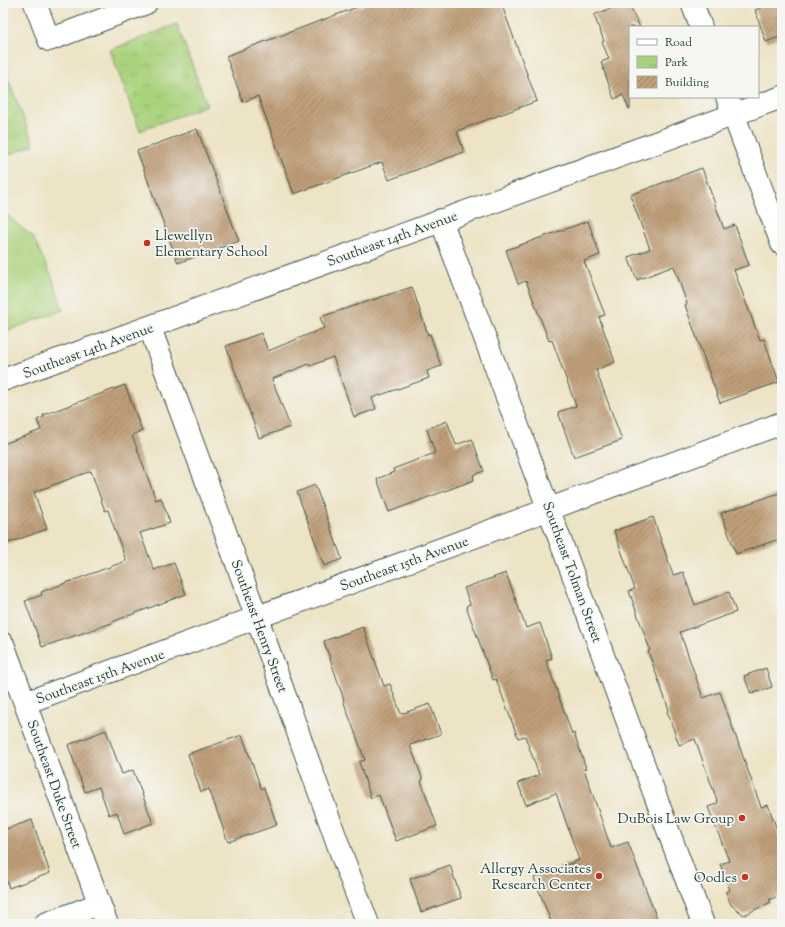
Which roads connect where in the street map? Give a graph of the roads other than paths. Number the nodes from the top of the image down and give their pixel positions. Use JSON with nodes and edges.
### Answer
{"nodes":[{"id":1,"x":34,"y":3,"type":"edge"},
{"id":2,"x":146,"y":3,"type":"edge"},
{"id":3,"x":692,"y":3,"type":"edge"},
{"id":4,"x":701,"y":26,"type":"edge"},
{"id":5,"x":782,"y":97,"type":"edge"},
{"id":6,"x":730,"y":105,"type":"edge"},
{"id":7,"x":441,"y":220,"type":"junction"},
{"id":8,"x":782,"y":244,"type":"edge"},
{"id":9,"x":150,"y":328,"type":"junction"},
{"id":10,"x":3,"y":380,"type":"edge"},
{"id":11,"x":782,"y":423,"type":"edge"},
{"id":12,"x":549,"y":509,"type":"junction"},
{"id":13,"x":257,"y":618,"type":"junction"},
{"id":14,"x":3,"y":644,"type":"edge"},
{"id":15,"x":25,"y":703,"type":"junction"},
{"id":16,"x":99,"y":904,"type":"junction"},
{"id":17,"x":45,"y":924,"type":"edge"},
{"id":18,"x":107,"y":924,"type":"edge"},
{"id":19,"x":368,"y":924,"type":"edge"},
{"id":20,"x":703,"y":924,"type":"edge"}],
"edges":[{"from":1,"to":2,"type":"street"},
{"from":3,"to":4,"type":"street"},
{"from":5,"to":6,"type":"street","name":"Southeast 14th Avenue"},
{"from":6,"to":7,"type":"street","name":"Southeast 14th Avenue"},
{"from":6,"to":8,"type":"street"},
{"from":7,"to":9,"type":"street","name":"Southeast 14th Avenue"},
{"from":7,"to":12,"type":"street","name":"Southeast Tolman Street"},
{"from":9,"to":10,"type":"street","name":"Southeast 14th Avenue"},
{"from":9,"to":13,"type":"street","name":"Southeast Henry Street"},
{"from":11,"to":12,"type":"street","name":"Southeast 15th Avenue"},
{"from":12,"to":13,"type":"street","name":"Southeast 15th Avenue"},
{"from":12,"to":20,"type":"street","name":"Southeast Tolman Street"},
{"from":13,"to":15,"type":"street","name":"Southeast 15th Avenue"},
{"from":13,"to":19,"type":"street","name":"Southeast Henry Street"},
{"from":14,"to":15,"type":"street","name":"Southeast Duke Street"},
{"from":15,"to":16,"type":"street","name":"Southeast Duke Street"},
{"from":16,"to":17,"type":"street"},
{"from":16,"to":18,"type":"street","name":"Southeast Duke Street"}]}
